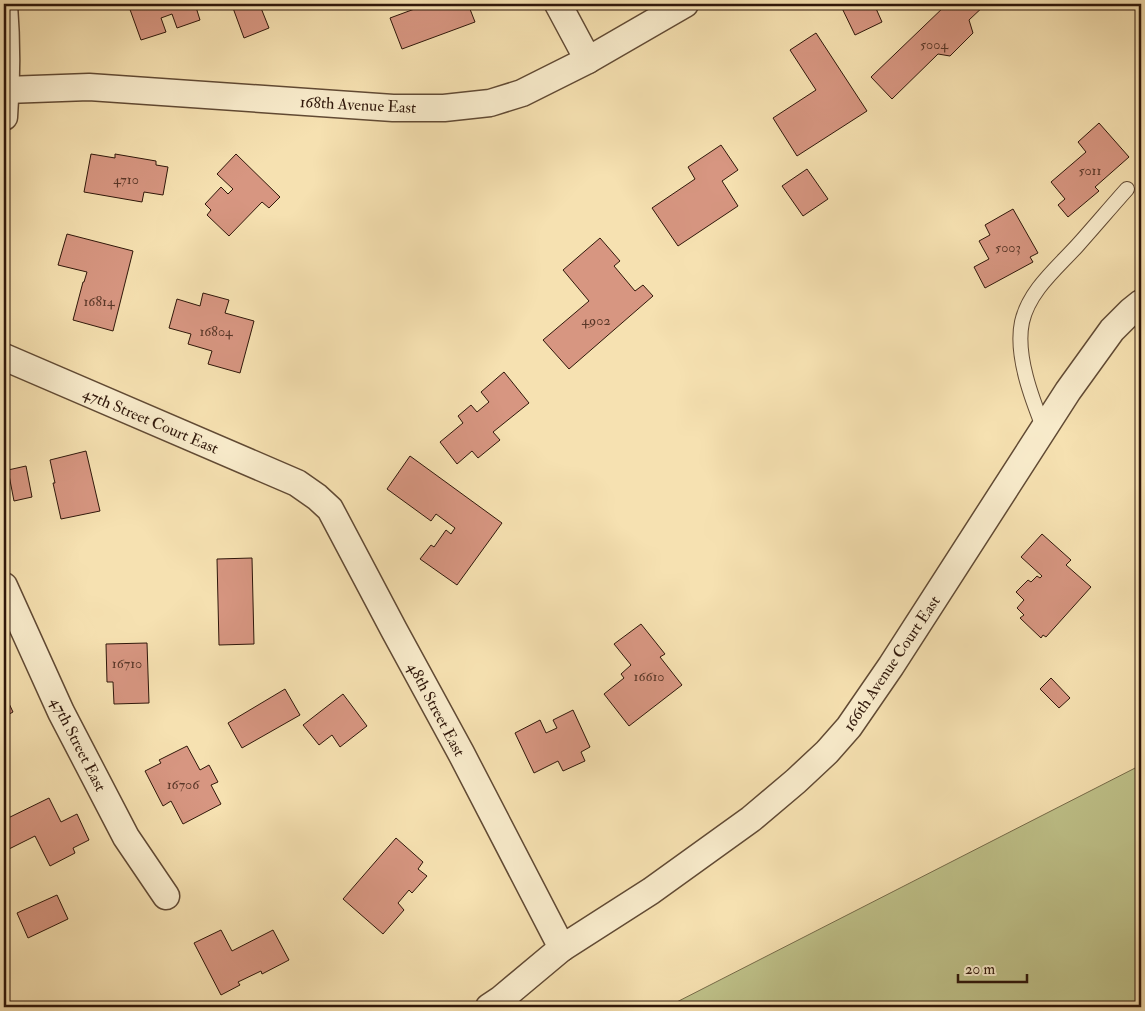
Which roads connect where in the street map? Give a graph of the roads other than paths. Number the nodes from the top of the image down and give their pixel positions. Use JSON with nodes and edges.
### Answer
{"nodes":[{"id":1,"x":4,"y":4,"type":"edge"},
{"id":2,"x":558,"y":4,"type":"edge"},
{"id":3,"x":685,"y":4,"type":"edge"},
{"id":4,"x":588,"y":60,"type":"junction"},
{"id":5,"x":6,"y":90,"type":"junction"},
{"id":6,"x":4,"y":117,"type":"edge"},
{"id":7,"x":1127,"y":189,"type":"dead end"},
{"id":8,"x":1141,"y":303,"type":"edge"},
{"id":9,"x":4,"y":357,"type":"edge"},
{"id":10,"x":1044,"y":430,"type":"junction"},
{"id":11,"x":297,"y":483,"type":"joint"},
{"id":12,"x":4,"y":586,"type":"edge"},
{"id":13,"x":166,"y":896,"type":"dead end"},
{"id":14,"x":562,"y":948,"type":"junction"},
{"id":15,"x":489,"y":1007,"type":"edge"}],
"edges":[{"from":1,"to":5,"type":"street"},
{"from":2,"to":4,"type":"street"},
{"from":3,"to":4,"type":"street","name":"168th Avenue East"},
{"from":4,"to":5,"type":"street","name":"168th Avenue East"},
{"from":5,"to":6,"type":"street"},
{"from":7,"to":10,"type":"lane"},
{"from":8,"to":10,"type":"street","name":"166th Avenue Court East"},
{"from":9,"to":11,"type":"street","name":"47th Street Court East"},
{"from":10,"to":14,"type":"street","name":"166th Avenue Court East"},
{"from":11,"to":14,"type":"street","name":"48th Street East"},
{"from":12,"to":13,"type":"street","name":"47th Street East"},
{"from":14,"to":15,"type":"street","name":"166th Avenue Court East"}]}
